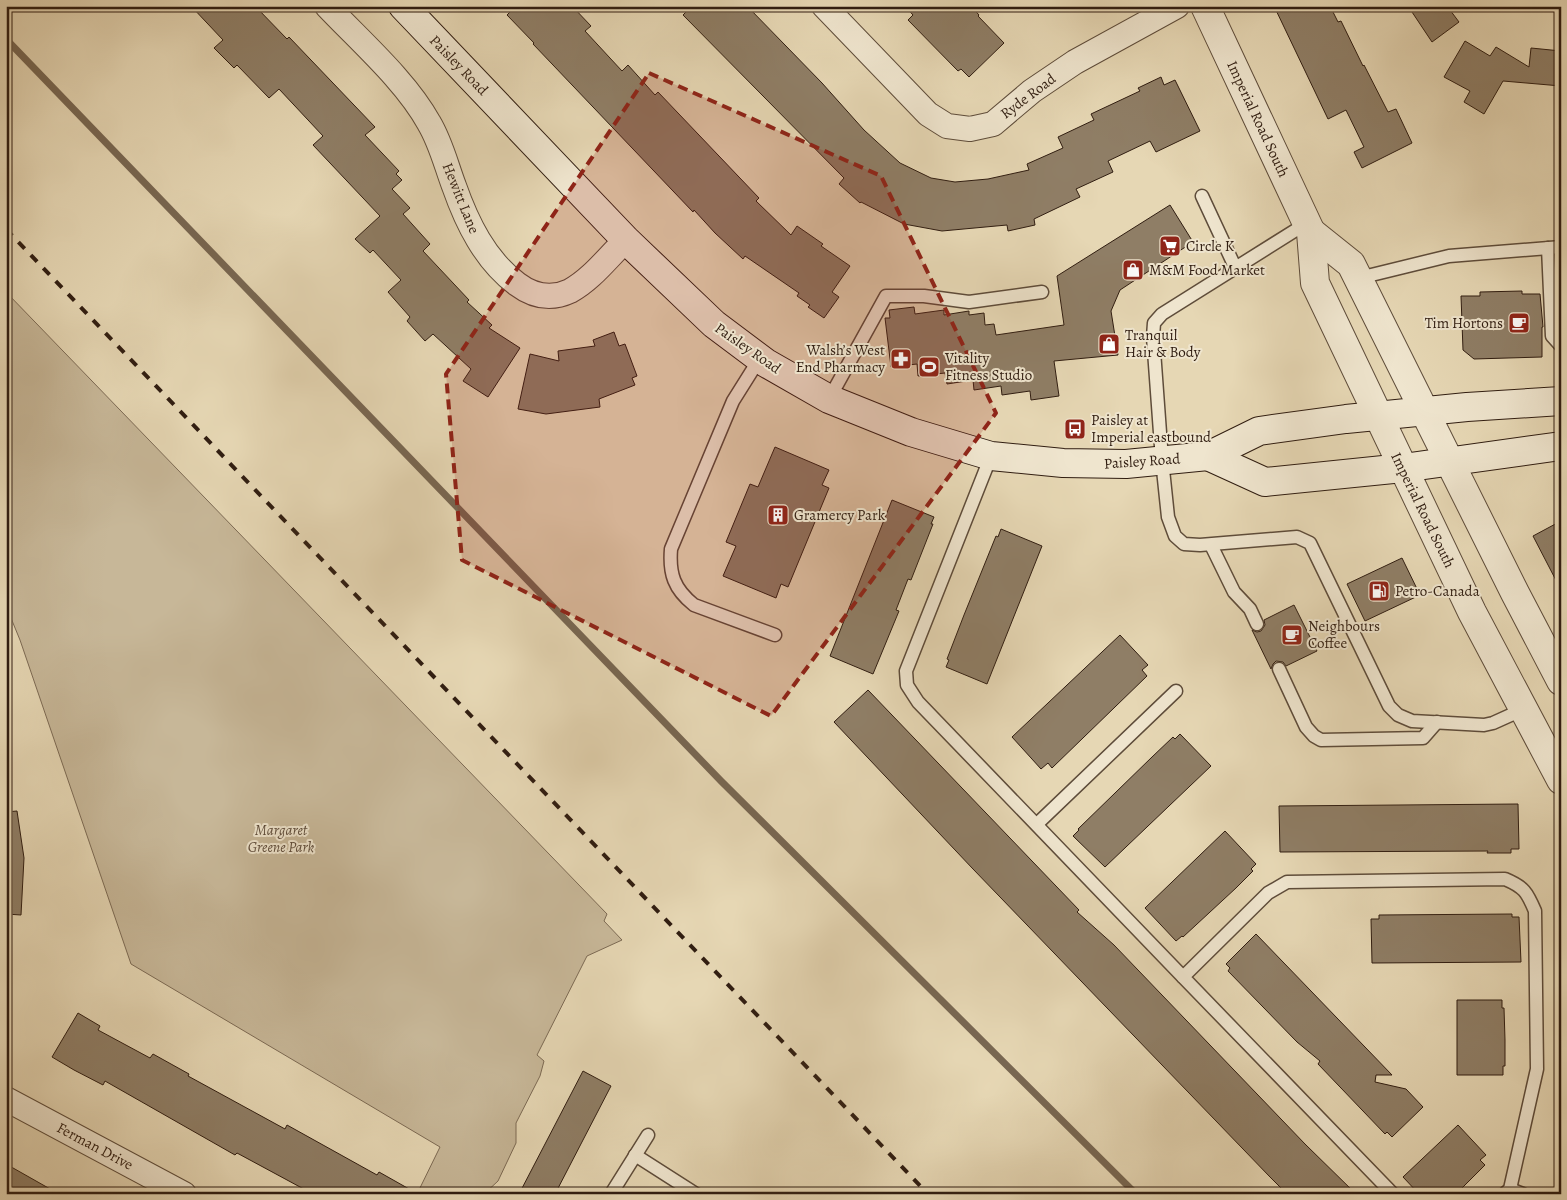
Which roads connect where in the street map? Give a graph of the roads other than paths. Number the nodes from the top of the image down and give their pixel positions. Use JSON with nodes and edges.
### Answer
{"nodes":[{"id":1,"x":326,"y":6,"type":"edge"},
{"id":2,"x":404,"y":6,"type":"edge"},
{"id":3,"x":824,"y":6,"type":"edge"},
{"id":4,"x":1177,"y":6,"type":"edge"},
{"id":5,"x":1204,"y":6,"type":"edge"},
{"id":6,"x":1202,"y":196,"type":"dead end"},
{"id":7,"x":1309,"y":227,"type":"junction"},
{"id":8,"x":626,"y":240,"type":"junction"},
{"id":9,"x":1554,"y":248,"type":"edge"},
{"id":10,"x":1235,"y":267,"type":"junction"},
{"id":11,"x":1358,"y":278,"type":"junction"},
{"id":12,"x":1042,"y":292,"type":"dead end"},
{"id":13,"x":1561,"y":346,"type":"edge"},
{"id":14,"x":760,"y":358,"type":"junction"},
{"id":15,"x":829,"y":399,"type":"junction"},
{"id":16,"x":1561,"y":401,"type":"edge"},
{"id":17,"x":1425,"y":412,"type":"junction"},
{"id":18,"x":1379,"y":417,"type":"junction"},
{"id":19,"x":1561,"y":446,"type":"edge"},
{"id":20,"x":991,"y":456,"type":"junction"},
{"id":21,"x":1208,"y":456,"type":"junction"},
{"id":22,"x":1162,"y":460,"type":"junction"},
{"id":23,"x":1449,"y":461,"type":"junction"},
{"id":24,"x":1402,"y":468,"type":"junction"},
{"id":25,"x":1211,"y":545,"type":"junction"},
{"id":26,"x":1257,"y":624,"type":"dead end"},
{"id":27,"x":775,"y":635,"type":"dead end"},
{"id":28,"x":1279,"y":669,"type":"dead end"},
{"id":29,"x":1561,"y":681,"type":"edge"},
{"id":30,"x":1176,"y":691,"type":"dead end"},
{"id":31,"x":1524,"y":709,"type":"junction"},
{"id":32,"x":1438,"y":722,"type":"junction"},
{"id":33,"x":1561,"y":780,"type":"edge"},
{"id":34,"x":1037,"y":824,"type":"junction"},
{"id":35,"x":1183,"y":977,"type":"junction"},
{"id":36,"x":6,"y":1099,"type":"edge"},
{"id":37,"x":648,"y":1135,"type":"dead end"},
{"id":38,"x":635,"y":1155,"type":"junction"},
{"id":39,"x":1507,"y":1191,"type":"edge"},
{"id":40,"x":184,"y":1194,"type":"edge"},
{"id":41,"x":611,"y":1194,"type":"edge"},
{"id":42,"x":696,"y":1194,"type":"edge"},
{"id":43,"x":1393,"y":1194,"type":"edge"},
{"id":44,"x":1523,"y":1194,"type":"edge"}],
"edges":[{"from":1,"to":8,"type":"street","name":"Hewitt Lane"},
{"from":2,"to":8,"type":"main road","name":"Paisley Road"},
{"from":3,"to":4,"type":"street","name":"Ryde Road"},
{"from":5,"to":7,"type":"main road","name":"Imperial Road South"},
{"from":6,"to":10,"type":"lane"},
{"from":7,"to":10,"type":"lane"},
{"from":7,"to":11,"type":"main road","name":"Imperial Road South"},
{"from":7,"to":18,"type":"main road","name":"Imperial Road South"},
{"from":8,"to":14,"type":"main road","name":"Paisley Road"},
{"from":9,"to":11,"type":"lane"},
{"from":9,"to":13,"type":"lane"},
{"from":10,"to":22,"type":"lane"},
{"from":11,"to":17,"type":"main road","name":"Imperial Road South"},
{"from":12,"to":15,"type":"lane"},
{"from":14,"to":15,"type":"main road","name":"Paisley Road"},
{"from":14,"to":27,"type":"lane"},
{"from":15,"to":20,"type":"main road","name":"Paisley Road"},
{"from":16,"to":17,"type":"main road","name":"Paisley Road"},
{"from":17,"to":18,"type":"main road","name":"Paisley Road"},
{"from":17,"to":23,"type":"main road","name":"Imperial Road South"},
{"from":18,"to":21,"type":"main road","name":"Paisley Road"},
{"from":18,"to":24,"type":"main road","name":"Imperial Road South"},
{"from":19,"to":23,"type":"main road","name":"Paisley Road"},
{"from":20,"to":22,"type":"main road","name":"Paisley Road"},
{"from":20,"to":34,"type":"lane"},
{"from":21,"to":22,"type":"main road","name":"Paisley Road"},
{"from":21,"to":24,"type":"main road","name":"Paisley Road"},
{"from":22,"to":25,"type":"lane"},
{"from":23,"to":24,"type":"main road","name":"Paisley Road"},
{"from":23,"to":29,"type":"main road","name":"Imperial Road South"},
{"from":24,"to":31,"type":"main road","name":"Imperial Road South"},
{"from":25,"to":26,"type":"lane"},
{"from":25,"to":32,"type":"lane"},
{"from":28,"to":32,"type":"lane"},
{"from":30,"to":34,"type":"lane"},
{"from":31,"to":32,"type":"lane"},
{"from":31,"to":33,"type":"main road","name":"Imperial Road South"},
{"from":34,"to":35,"type":"lane"},
{"from":35,"to":39,"type":"lane"},
{"from":35,"to":43,"type":"lane"},
{"from":36,"to":40,"type":"street","name":"Ferman Drive"},
{"from":37,"to":38,"type":"lane"},
{"from":38,"to":41,"type":"lane"},
{"from":38,"to":42,"type":"lane"},
{"from":39,"to":44,"type":"lane"}]}
